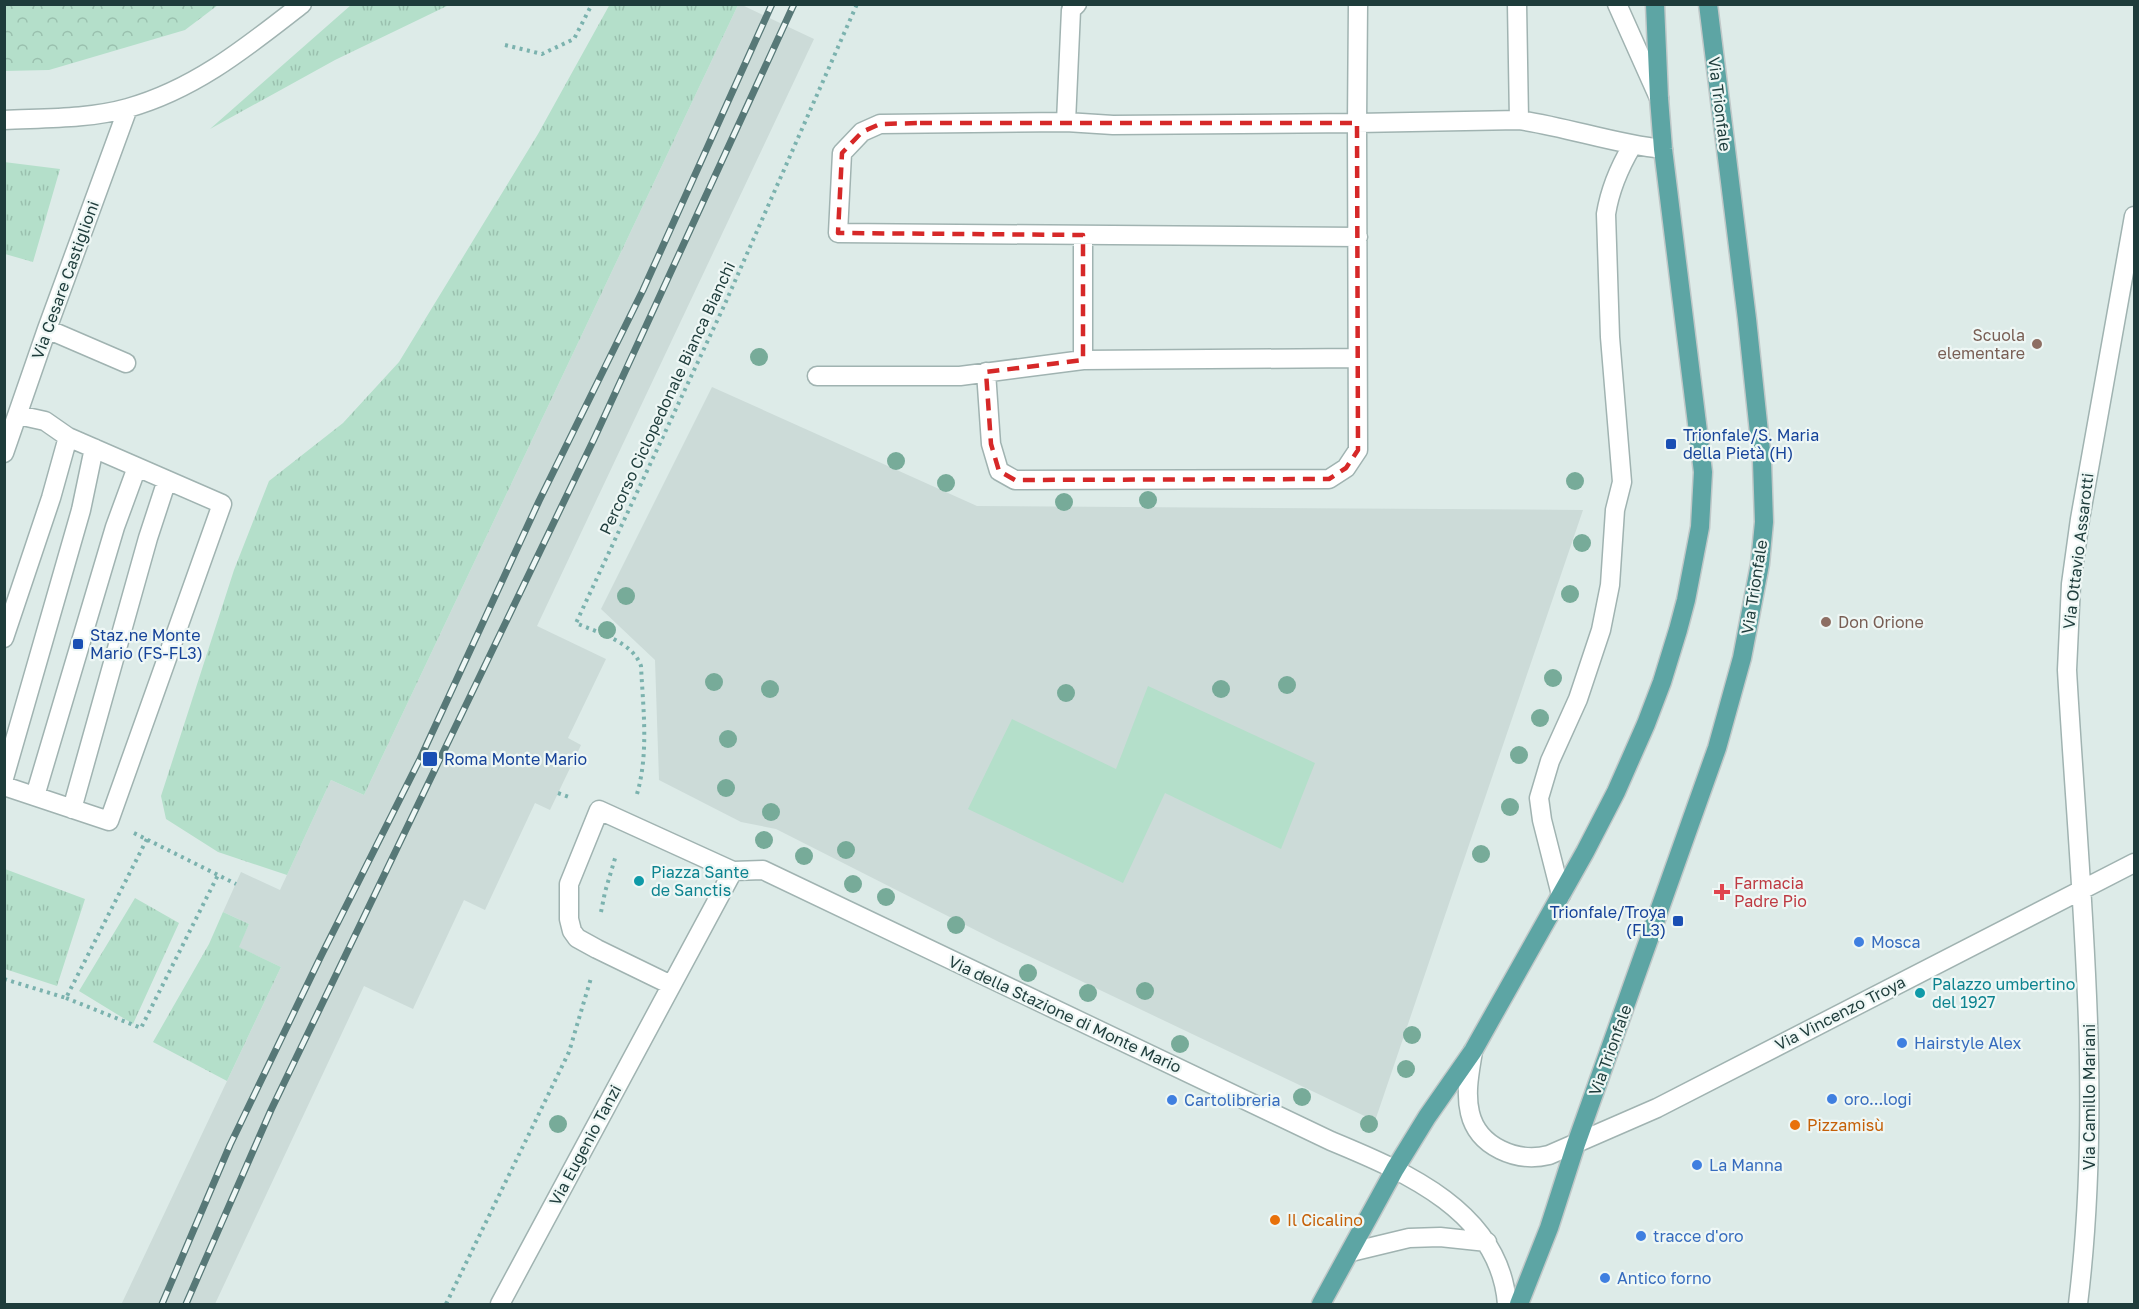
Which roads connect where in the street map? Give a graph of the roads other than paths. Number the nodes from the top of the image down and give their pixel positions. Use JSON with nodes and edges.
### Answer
{"nodes":[{"id":1,"x":302,"y":4,"type":"edge"},
{"id":2,"x":1077,"y":4,"type":"edge"},
{"id":3,"x":1358,"y":4,"type":"edge"},
{"id":4,"x":1517,"y":4,"type":"edge"},
{"id":5,"x":1617,"y":4,"type":"edge"},
{"id":6,"x":1655,"y":4,"type":"edge"},
{"id":7,"x":1708,"y":4,"type":"edge"},
{"id":8,"x":1659,"y":98,"type":"junction"},
{"id":9,"x":128,"y":108,"type":"junction"},
{"id":10,"x":4,"y":120,"type":"edge"},
{"id":11,"x":1519,"y":120,"type":"junction"},
{"id":12,"x":1066,"y":122,"type":"junction"},
{"id":13,"x":1357,"y":123,"type":"junction"},
{"id":14,"x":1632,"y":146,"type":"junction"},
{"id":15,"x":1663,"y":149,"type":"junction"},
{"id":16,"x":2134,"y":216,"type":"edge"},
{"id":17,"x":1083,"y":235,"type":"junction"},
{"id":18,"x":1358,"y":237,"type":"junction"},
{"id":19,"x":47,"y":329,"type":"junction"},
{"id":20,"x":1357,"y":358,"type":"junction"},
{"id":21,"x":1083,"y":360,"type":"junction"},
{"id":22,"x":126,"y":363,"type":"dead end"},
{"id":23,"x":986,"y":372,"type":"junction"},
{"id":24,"x":817,"y":376,"type":"dead end"},
{"id":25,"x":18,"y":415,"type":"junction"},
{"id":26,"x":68,"y":437,"type":"junction"},
{"id":27,"x":93,"y":448,"type":"junction"},
{"id":28,"x":4,"y":453,"type":"edge"},
{"id":29,"x":136,"y":467,"type":"junction"},
{"id":30,"x":167,"y":480,"type":"junction"},
{"id":31,"x":4,"y":590,"type":"edge"},
{"id":32,"x":14,"y":608,"type":"junction"},
{"id":33,"x":4,"y":638,"type":"edge"},
{"id":34,"x":4,"y":778,"type":"edge"},
{"id":35,"x":4,"y":786,"type":"edge"},
{"id":36,"x":35,"y":796,"type":"junction"},
{"id":37,"x":72,"y":808,"type":"junction"},
{"id":38,"x":2134,"y":863,"type":"edge"},
{"id":39,"x":733,"y":871,"type":"junction"},
{"id":40,"x":2080,"y":890,"type":"junction"},
{"id":41,"x":1561,"y":895,"type":"junction"},
{"id":42,"x":671,"y":985,"type":"junction"},
{"id":43,"x":1473,"y":1051,"type":"junction"},
{"id":44,"x":1576,"y":1144,"type":"junction"},
{"id":45,"x":1395,"y":1169,"type":"junction"},
{"id":46,"x":1487,"y":1242,"type":"junction"},
{"id":47,"x":1351,"y":1252,"type":"junction"},
{"id":48,"x":500,"y":1305,"type":"edge"},
{"id":49,"x":1321,"y":1305,"type":"edge"},
{"id":50,"x":1507,"y":1305,"type":"edge"},
{"id":51,"x":1519,"y":1305,"type":"edge"},
{"id":52,"x":2078,"y":1305,"type":"edge"}],
"edges":[{"from":1,"to":9,"type":"street"},
{"from":2,"to":12,"type":"street"},
{"from":3,"to":13,"type":"street"},
{"from":4,"to":11,"type":"street"},
{"from":5,"to":8,"type":"street"},
{"from":6,"to":8,"type":"main road"},
{"from":7,"to":44,"type":"main road","name":"Via Trionfale"},
{"from":8,"to":15,"type":"main road"},
{"from":9,"to":10,"type":"street"},
{"from":9,"to":19,"type":"street","name":"Via Cesare Castiglioni"},
{"from":11,"to":13,"type":"street"},
{"from":11,"to":14,"type":"street"},
{"from":12,"to":13,"type":"street"},
{"from":12,"to":17,"type":"street"},
{"from":13,"to":18,"type":"street"},
{"from":14,"to":15,"type":"street"},
{"from":14,"to":41,"type":"street"},
{"from":15,"to":41,"type":"main road"},
{"from":16,"to":40,"type":"street","name":"Via Ottavio Assarotti"},
{"from":17,"to":18,"type":"street"},
{"from":17,"to":21,"type":"street"},
{"from":18,"to":20,"type":"street"},
{"from":19,"to":22,"type":"street"},
{"from":19,"to":25,"type":"street","name":"Via Cesare Castiglioni"},
{"from":20,"to":21,"type":"street"},
{"from":20,"to":23,"type":"street"},
{"from":21,"to":23,"type":"street"},
{"from":23,"to":24,"type":"street"},
{"from":25,"to":26,"type":"street"},
{"from":25,"to":28,"type":"street","name":"Via Cesare Castiglioni"},
{"from":26,"to":27,"type":"street"},
{"from":26,"to":32,"type":"street"},
{"from":27,"to":29,"type":"street"},
{"from":27,"to":34,"type":"street"},
{"from":29,"to":30,"type":"street"},
{"from":29,"to":36,"type":"street"},
{"from":30,"to":37,"type":"street"},
{"from":30,"to":37,"type":"street"},
{"from":31,"to":32,"type":"street"},
{"from":32,"to":33,"type":"street"},
{"from":35,"to":36,"type":"street"},
{"from":36,"to":37,"type":"street"},
{"from":38,"to":40,"type":"street","name":"Via Vincenzo Troya"},
{"from":39,"to":42,"type":"street"},
{"from":39,"to":42,"type":"street"},
{"from":39,"to":45,"type":"street","name":"Via della Stazione di Monte Mario"},
{"from":40,"to":44,"type":"street","name":"Via Vincenzo Troya"},
{"from":40,"to":52,"type":"street","name":"Via Camillo Mariani"},
{"from":41,"to":43,"type":"main road"},
{"from":42,"to":48,"type":"street","name":"Via Eugenio Tanzi"},
{"from":43,"to":44,"type":"street"},
{"from":43,"to":45,"type":"main road"},
{"from":44,"to":51,"type":"main road","name":"Via Trionfale"},
{"from":45,"to":46,"type":"street"},
{"from":45,"to":47,"type":"main road"},
{"from":46,"to":47,"type":"street"},
{"from":46,"to":50,"type":"street"},
{"from":47,"to":49,"type":"main road"}]}
